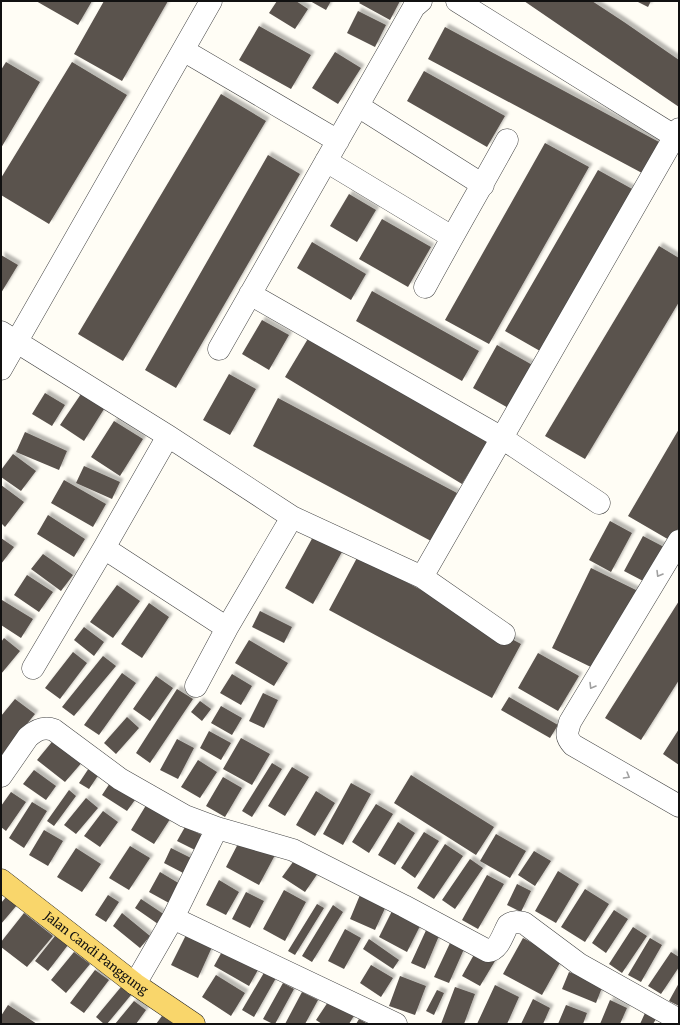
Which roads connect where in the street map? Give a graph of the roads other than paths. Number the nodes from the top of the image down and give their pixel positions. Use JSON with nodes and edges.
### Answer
{"nodes":[{"id":1,"x":211,"y":1,"type":"edge"},
{"id":2,"x":422,"y":1,"type":"edge"},
{"id":3,"x":457,"y":1,"type":"edge"},
{"id":4,"x":182,"y":50,"type":"junction"},
{"id":5,"x":358,"y":106,"type":"junction"},
{"id":6,"x":677,"y":135,"type":"edge"},
{"id":7,"x":507,"y":140,"type":"dead end"},
{"id":8,"x":338,"y":141,"type":"junction"},
{"id":9,"x":326,"y":161,"type":"junction"},
{"id":10,"x":483,"y":185,"type":"junction"},
{"id":11,"x":452,"y":237,"type":"junction"},
{"id":12,"x":425,"y":287,"type":"dead end"},
{"id":13,"x":250,"y":294,"type":"junction"},
{"id":14,"x":9,"y":337,"type":"edge"},
{"id":15,"x":219,"y":349,"type":"dead end"},
{"id":16,"x":1,"y":369,"type":"edge"},
{"id":17,"x":168,"y":436,"type":"junction"},
{"id":18,"x":502,"y":438,"type":"junction"},
{"id":19,"x":599,"y":503,"type":"dead end"},
{"id":20,"x":292,"y":517,"type":"junction"},
{"id":21,"x":679,"y":541,"type":"edge"},
{"id":22,"x":104,"y":548,"type":"junction"},
{"id":23,"x":422,"y":577,"type":"junction"},
{"id":24,"x":227,"y":628,"type":"junction"},
{"id":25,"x":504,"y":634,"type":"dead end"},
{"id":26,"x":33,"y":668,"type":"dead end"},
{"id":27,"x":196,"y":686,"type":"dead end"},
{"id":28,"x":1,"y":776,"type":"edge"},
{"id":29,"x":679,"y":806,"type":"edge"},
{"id":30,"x":217,"y":828,"type":"junction"},
{"id":31,"x":1,"y":880,"type":"edge"},
{"id":32,"x":172,"y":918,"type":"junction"},
{"id":33,"x":135,"y":984,"type":"junction"},
{"id":34,"x":679,"y":1020,"type":"edge"},
{"id":35,"x":194,"y":1024,"type":"edge"},
{"id":36,"x":396,"y":1024,"type":"edge"}],
"edges":[{"from":1,"to":4,"type":"street"},
{"from":2,"to":5,"type":"street"},
{"from":3,"to":6,"type":"street"},
{"from":4,"to":8,"type":"street"},
{"from":4,"to":14,"type":"street"},
{"from":5,"to":8,"type":"street"},
{"from":5,"to":10,"type":"street"},
{"from":6,"to":18,"type":"street"},
{"from":7,"to":10,"type":"street"},
{"from":8,"to":9,"type":"street"},
{"from":9,"to":11,"type":"street"},
{"from":9,"to":13,"type":"street"},
{"from":10,"to":11,"type":"street"},
{"from":11,"to":12,"type":"street"},
{"from":13,"to":15,"type":"street"},
{"from":13,"to":18,"type":"street"},
{"from":14,"to":16,"type":"street"},
{"from":14,"to":17,"type":"street"},
{"from":17,"to":20,"type":"street"},
{"from":17,"to":22,"type":"street"},
{"from":18,"to":19,"type":"street"},
{"from":18,"to":23,"type":"street"},
{"from":20,"to":23,"type":"street"},
{"from":20,"to":24,"type":"street"},
{"from":21,"to":29,"type":"street","one_way":true},
{"from":22,"to":24,"type":"street"},
{"from":22,"to":26,"type":"street"},
{"from":23,"to":25,"type":"street"},
{"from":24,"to":27,"type":"street"},
{"from":28,"to":30,"type":"street"},
{"from":30,"to":32,"type":"street"},
{"from":30,"to":34,"type":"street"},
{"from":31,"to":33,"type":"main road","name":"Jalan Candi Panggung"},
{"from":32,"to":33,"type":"street"},
{"from":32,"to":36,"type":"street"},
{"from":33,"to":35,"type":"main road","name":"Jalan Candi Panggung"}]}
